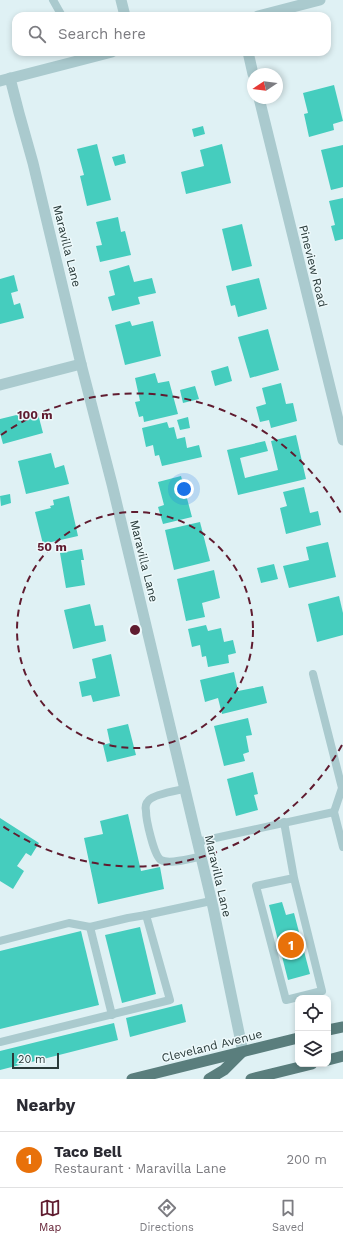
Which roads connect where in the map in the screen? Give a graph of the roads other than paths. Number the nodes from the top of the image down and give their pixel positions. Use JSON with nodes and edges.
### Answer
{"nodes":[{"id":1,"x":53,"y":0,"type":"edge"},
{"id":2,"x":121,"y":0,"type":"edge"},
{"id":3,"x":320,"y":0,"type":"edge"},
{"id":4,"x":60,"y":12,"type":"edge"},
{"id":5,"x":124,"y":12,"type":"edge"},
{"id":6,"x":274,"y":12,"type":"edge"},
{"id":7,"x":83,"y":56,"type":"edge"},
{"id":8,"x":249,"y":56,"type":"edge"},
{"id":9,"x":252,"y":68,"type":"edge"},
{"id":10,"x":5,"y":79,"type":"edge"},
{"id":11,"x":260,"y":104,"type":"edge"},
{"id":12,"x":81,"y":364,"type":"junction"},
{"id":13,"x":0,"y":385,"type":"edge"},
{"id":14,"x":343,"y":440,"type":"edge"},
{"id":15,"x":313,"y":674,"type":"dead end"},
{"id":16,"x":184,"y":789,"type":"junction"},
{"id":17,"x":334,"y":812,"type":"junction"},
{"id":18,"x":284,"y":822,"type":"junction"},
{"id":19,"x":197,"y":842,"type":"junction"},
{"id":20,"x":343,"y":846,"type":"edge"},
{"id":21,"x":200,"y":857,"type":"junction"},
{"id":22,"x":294,"y":878,"type":"junction"},
{"id":23,"x":211,"y":901,"type":"junction"},
{"id":24,"x":146,"y":915,"type":"junction"},
{"id":25,"x":90,"y":927,"type":"junction"},
{"id":26,"x":0,"y":941,"type":"edge"},
{"id":27,"x":310,"y":995,"type":"edge"},
{"id":28,"x":295,"y":998,"type":"edge"},
{"id":29,"x":112,"y":1015,"type":"junction"},
{"id":30,"x":343,"y":1027,"type":"edge"},
{"id":31,"x":331,"y":1029,"type":"edge"},
{"id":32,"x":295,"y":1039,"type":"edge"},
{"id":33,"x":0,"y":1042,"type":"edge"},
{"id":34,"x":243,"y":1052,"type":"junction"},
{"id":35,"x":343,"y":1056,"type":"edge"},
{"id":36,"x":331,"y":1059,"type":"edge"},
{"id":37,"x":300,"y":1067,"type":"edge"},
{"id":38,"x":132,"y":1079,"type":"edge"},
{"id":39,"x":209,"y":1079,"type":"edge"},
{"id":40,"x":251,"y":1079,"type":"edge"}],
"edges":[{"from":1,"to":4,"type":"lane"},
{"from":2,"to":5,"type":"street"},
{"from":3,"to":6,"type":"street"},
{"from":7,"to":10,"type":"street"},
{"from":8,"to":9,"type":"street"},
{"from":10,"to":12,"type":"street","name":"Maravilla Lane"},
{"from":11,"to":14,"type":"street","name":"Pineview Road"},
{"from":12,"to":13,"type":"street"},
{"from":12,"to":16,"type":"street","name":"Maravilla Lane"},
{"from":15,"to":17,"type":"lane"},
{"from":16,"to":19,"type":"street","name":"Maravilla Lane"},
{"from":16,"to":21,"type":"lane"},
{"from":17,"to":18,"type":"lane"},
{"from":17,"to":20,"type":"lane"},
{"from":18,"to":19,"type":"lane"},
{"from":18,"to":22,"type":"lane"},
{"from":19,"to":21,"type":"street","name":"Maravilla Lane"},
{"from":21,"to":23,"type":"street","name":"Maravilla Lane"},
{"from":22,"to":27,"type":"lane"},
{"from":22,"to":28,"type":"lane"},
{"from":23,"to":24,"type":"lane"},
{"from":23,"to":34,"type":"street","name":"Maravilla Lane"},
{"from":24,"to":25,"type":"lane"},
{"from":24,"to":29,"type":"lane"},
{"from":25,"to":26,"type":"lane"},
{"from":25,"to":29,"type":"lane"},
{"from":29,"to":33,"type":"lane"},
{"from":30,"to":31,"type":"main road"},
{"from":32,"to":34,"type":"main road","name":"Cleveland Avenue"},
{"from":34,"to":38,"type":"main road","name":"Cleveland Avenue"},
{"from":34,"to":39,"type":"main road"},
{"from":35,"to":36,"type":"main road"},
{"from":37,"to":40,"type":"main road"}]}
